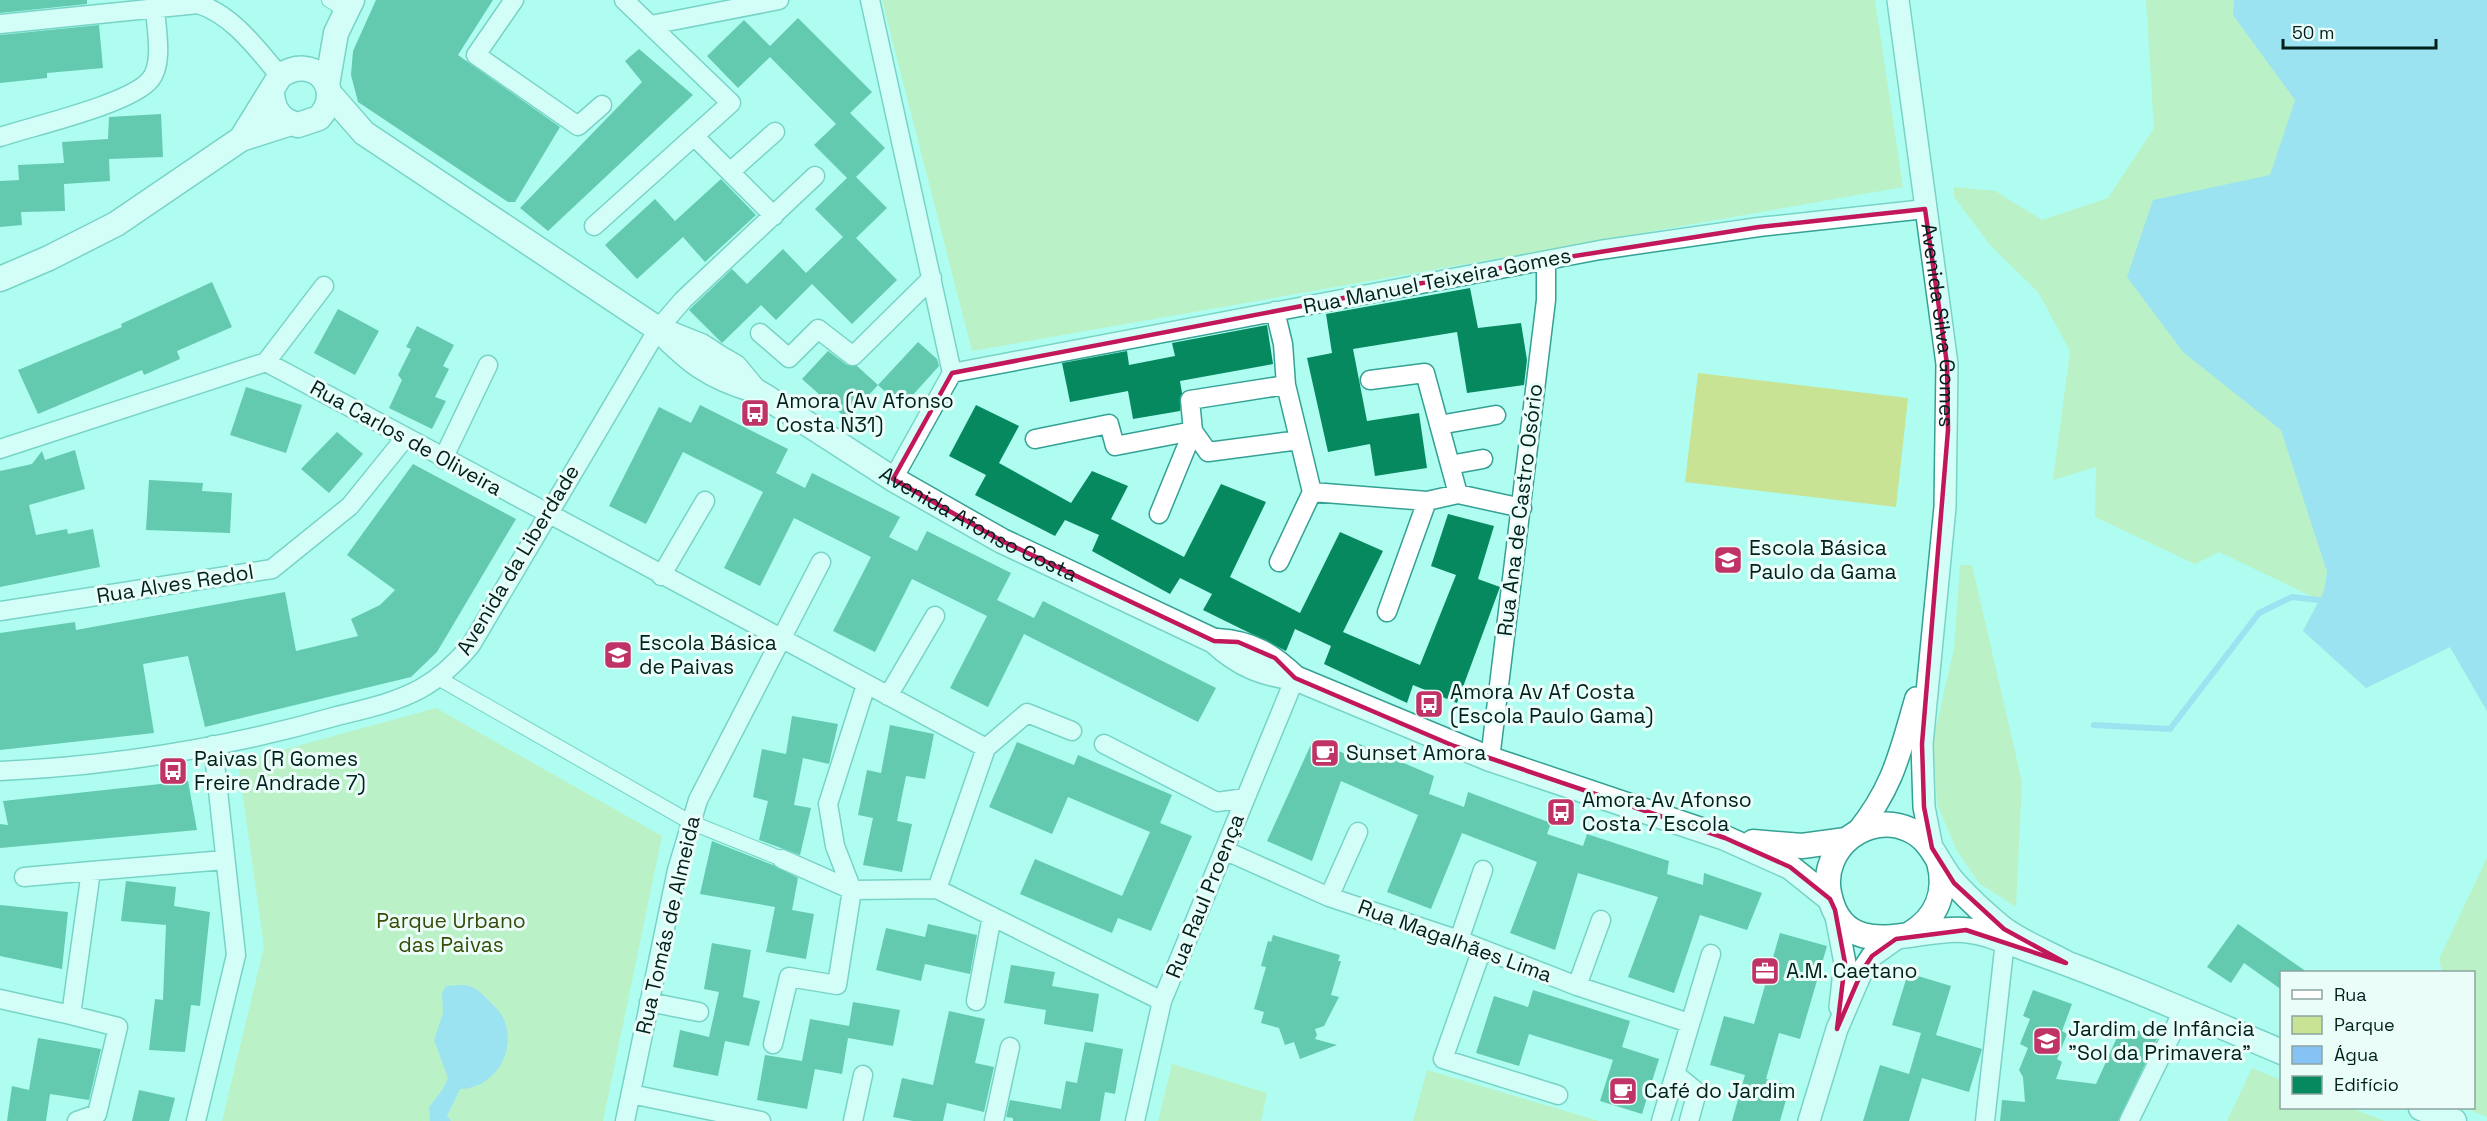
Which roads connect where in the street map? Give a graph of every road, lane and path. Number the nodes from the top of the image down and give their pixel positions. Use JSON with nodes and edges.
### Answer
{"nodes":[{"id":1,"x":624,"y":0,"type":"edge"},
{"id":2,"x":779,"y":0,"type":"edge"},
{"id":3,"x":870,"y":0,"type":"edge"},
{"id":4,"x":1898,"y":0,"type":"edge"},
{"id":5,"x":508,"y":2,"type":"edge"},
{"id":6,"x":343,"y":4,"type":"edge"},
{"id":7,"x":155,"y":8,"type":"junction"},
{"id":8,"x":0,"y":24,"type":"edge"},
{"id":9,"x":651,"y":25,"type":"junction"},
{"id":10,"x":336,"y":33,"type":"junction"},
{"id":11,"x":283,"y":79,"type":"junction"},
{"id":12,"x":328,"y":90,"type":"junction"},
{"id":13,"x":602,"y":105,"type":"dead end"},
{"id":14,"x":302,"y":123,"type":"junction"},
{"id":15,"x":776,"y":132,"type":"dead end"},
{"id":16,"x":364,"y":133,"type":"junction"},
{"id":17,"x":694,"y":136,"type":"junction"},
{"id":18,"x":0,"y":137,"type":"edge"},
{"id":19,"x":241,"y":139,"type":"junction"},
{"id":20,"x":730,"y":172,"type":"junction"},
{"id":21,"x":815,"y":176,"type":"dead end"},
{"id":22,"x":1925,"y":209,"type":"junction"},
{"id":23,"x":774,"y":216,"type":"junction"},
{"id":24,"x":594,"y":226,"type":"dead end"},
{"id":25,"x":1546,"y":261,"type":"junction"},
{"id":26,"x":932,"y":278,"type":"junction"},
{"id":27,"x":0,"y":279,"type":"edge"},
{"id":28,"x":324,"y":286,"type":"dead end"},
{"id":29,"x":1275,"y":311,"type":"junction"},
{"id":30,"x":658,"y":329,"type":"junction"},
{"id":31,"x":760,"y":333,"type":"dead end"},
{"id":32,"x":266,"y":362,"type":"junction"},
{"id":33,"x":489,"y":365,"type":"dead end"},
{"id":34,"x":952,"y":373,"type":"junction"},
{"id":35,"x":1370,"y":380,"type":"dead end"},
{"id":36,"x":1286,"y":385,"type":"junction"},
{"id":37,"x":1496,"y":414,"type":"dead end"},
{"id":38,"x":1439,"y":425,"type":"junction"},
{"id":39,"x":1193,"y":431,"type":"junction"},
{"id":40,"x":405,"y":438,"type":"junction"},
{"id":41,"x":1035,"y":439,"type":"dead end"},
{"id":42,"x":1299,"y":440,"type":"junction"},
{"id":43,"x":0,"y":449,"type":"edge"},
{"id":44,"x":444,"y":459,"type":"junction"},
{"id":45,"x":1483,"y":459,"type":"dead end"},
{"id":46,"x":1450,"y":465,"type":"junction"},
{"id":47,"x":893,"y":479,"type":"junction"},
{"id":48,"x":1312,"y":492,"type":"junction"},
{"id":49,"x":1458,"y":494,"type":"junction"},
{"id":50,"x":705,"y":501,"type":"dead end"},
{"id":51,"x":1428,"y":501,"type":"junction"},
{"id":52,"x":1522,"y":508,"type":"junction"},
{"id":53,"x":1159,"y":514,"type":"dead end"},
{"id":54,"x":546,"y":515,"type":"junction"},
{"id":55,"x":821,"y":562,"type":"dead end"},
{"id":56,"x":1279,"y":562,"type":"dead end"},
{"id":57,"x":661,"y":576,"type":"junction"},
{"id":58,"x":0,"y":611,"type":"edge"},
{"id":59,"x":1387,"y":612,"type":"dead end"},
{"id":60,"x":936,"y":616,"type":"dead end"},
{"id":61,"x":782,"y":640,"type":"junction"},
{"id":62,"x":1929,"y":654,"type":"junction"},
{"id":63,"x":438,"y":678,"type":"junction"},
{"id":64,"x":1295,"y":678,"type":"junction"},
{"id":65,"x":866,"y":685,"type":"junction"},
{"id":66,"x":888,"y":696,"type":"junction"},
{"id":67,"x":1072,"y":731,"type":"dead end"},
{"id":68,"x":1104,"y":744,"type":"dead end"},
{"id":69,"x":213,"y":745,"type":"junction"},
{"id":70,"x":986,"y":748,"type":"junction"},
{"id":71,"x":1490,"y":759,"type":"junction"},
{"id":72,"x":0,"y":771,"type":"edge"},
{"id":73,"x":1245,"y":798,"type":"junction"},
{"id":74,"x":690,"y":822,"type":"junction"},
{"id":75,"x":1358,"y":832,"type":"dead end"},
{"id":76,"x":1851,"y":836,"type":"junction"},
{"id":77,"x":1725,"y":838,"type":"junction"},
{"id":78,"x":1224,"y":850,"type":"junction"},
{"id":79,"x":1935,"y":854,"type":"junction"},
{"id":80,"x":782,"y":859,"type":"joint"},
{"id":81,"x":225,"y":860,"type":"junction"},
{"id":82,"x":1483,"y":870,"type":"dead end"},
{"id":83,"x":91,"y":871,"type":"junction"},
{"id":84,"x":24,"y":877,"type":"dead end"},
{"id":85,"x":937,"y":889,"type":"junction"},
{"id":86,"x":852,"y":890,"type":"junction"},
{"id":87,"x":1329,"y":897,"type":"junction"},
{"id":88,"x":1832,"y":904,"type":"junction"},
{"id":89,"x":992,"y":916,"type":"junction"},
{"id":90,"x":1601,"y":920,"type":"dead end"},
{"id":91,"x":1902,"y":937,"type":"junction"},
{"id":92,"x":1459,"y":939,"type":"junction"},
{"id":93,"x":2005,"y":941,"type":"junction"},
{"id":94,"x":1482,"y":949,"type":"junction"},
{"id":95,"x":1711,"y":954,"type":"dead end"},
{"id":96,"x":2066,"y":963,"type":"junction"},
{"id":97,"x":1577,"y":986,"type":"junction"},
{"id":98,"x":0,"y":999,"type":"edge"},
{"id":99,"x":976,"y":1001,"type":"dead end"},
{"id":100,"x":1162,"y":1001,"type":"junction"},
{"id":101,"x":649,"y":1002,"type":"junction"},
{"id":102,"x":2183,"y":1011,"type":"junction"},
{"id":103,"x":699,"y":1012,"type":"dead end"},
{"id":104,"x":71,"y":1015,"type":"junction"},
{"id":105,"x":1689,"y":1023,"type":"junction"},
{"id":106,"x":1837,"y":1029,"type":"junction"},
{"id":107,"x":773,"y":1044,"type":"dead end"},
{"id":108,"x":1010,"y":1047,"type":"dead end"},
{"id":109,"x":2280,"y":1051,"type":"edge"},
{"id":110,"x":1675,"y":1074,"type":"junction"},
{"id":111,"x":862,"y":1075,"type":"dead end"},
{"id":112,"x":631,"y":1094,"type":"junction"},
{"id":113,"x":1558,"y":1095,"type":"dead end"},
{"id":114,"x":2426,"y":1109,"type":"edge"},
{"id":115,"x":77,"y":1121,"type":"edge"},
{"id":116,"x":196,"y":1121,"type":"edge"},
{"id":117,"x":625,"y":1121,"type":"edge"},
{"id":118,"x":761,"y":1121,"type":"edge"},
{"id":119,"x":853,"y":1121,"type":"edge"},
{"id":120,"x":994,"y":1121,"type":"edge"},
{"id":121,"x":1135,"y":1121,"type":"edge"},
{"id":122,"x":1661,"y":1121,"type":"edge"},
{"id":123,"x":1689,"y":1121,"type":"edge"},
{"id":124,"x":1809,"y":1121,"type":"edge"},
{"id":125,"x":1985,"y":1121,"type":"edge"},
{"id":126,"x":2129,"y":1121,"type":"edge"},
{"id":127,"x":2454,"y":1121,"type":"edge"}],
"edges":[{"from":1,"to":9,"type":"street"},
{"from":2,"to":9,"type":"street"},
{"from":3,"to":26,"type":"street"},
{"from":4,"to":22,"type":"street","name":"Avenida Silva Gomes"},
{"from":5,"to":13,"type":"street"},
{"from":6,"to":10,"type":"main road"},
{"from":7,"to":8,"type":"street"},
{"from":7,"to":11,"type":"street"},
{"from":7,"to":18,"type":"street"},
{"from":9,"to":17,"type":"street"},
{"from":10,"to":11,"type":"main road"},
{"from":10,"to":12,"type":"main road"},
{"from":11,"to":12,"type":"main road"},
{"from":11,"to":14,"type":"main road"},
{"from":11,"to":19,"type":"main road"},
{"from":12,"to":14,"type":"main road"},
{"from":12,"to":16,"type":"main road"},
{"from":14,"to":16,"type":"main road"},
{"from":14,"to":19,"type":"main road"},
{"from":15,"to":20,"type":"street"},
{"from":16,"to":30,"type":"main road","name":"Avenida Afonso Costa"},
{"from":17,"to":20,"type":"street"},
{"from":17,"to":24,"type":"street"},
{"from":19,"to":27,"type":"main road"},
{"from":20,"to":23,"type":"street"},
{"from":21,"to":23,"type":"street","name":"Avenida da Liberdade"},
{"from":22,"to":25,"type":"street","name":"Rua Manuel Teixeira Gomes"},
{"from":22,"to":62,"type":"street","name":"Avenida Silva Gomes"},
{"from":23,"to":30,"type":"street","name":"Avenida da Liberdade"},
{"from":25,"to":29,"type":"street","name":"Rua Manuel Teixeira Gomes"},
{"from":25,"to":52,"type":"street","name":"Rua Ana de Castro Osório"},
{"from":26,"to":31,"type":"street"},
{"from":26,"to":34,"type":"street"},
{"from":28,"to":32,"type":"street"},
{"from":29,"to":34,"type":"street","name":"Rua Manuel Teixeira Gomes"},
{"from":29,"to":36,"type":"street"},
{"from":30,"to":47,"type":"main road","name":"Avenida Afonso Costa"},
{"from":30,"to":54,"type":"street","name":"Avenida da Liberdade"},
{"from":32,"to":40,"type":"street","name":"Rua Carlos de Oliveira"},
{"from":32,"to":43,"type":"street"},
{"from":33,"to":44,"type":"street"},
{"from":34,"to":47,"type":"street"},
{"from":35,"to":38,"type":"street"},
{"from":36,"to":39,"type":"street"},
{"from":36,"to":42,"type":"street"},
{"from":37,"to":38,"type":"street"},
{"from":38,"to":46,"type":"street"},
{"from":39,"to":41,"type":"street"},
{"from":39,"to":42,"type":"street"},
{"from":39,"to":53,"type":"street"},
{"from":40,"to":44,"type":"street","name":"Rua Carlos de Oliveira"},
{"from":40,"to":58,"type":"street","name":"Rua Alves Redol"},
{"from":42,"to":48,"type":"street"},
{"from":44,"to":54,"type":"street","name":"Rua Carlos de Oliveira"},
{"from":45,"to":46,"type":"street"},
{"from":46,"to":49,"type":"street"},
{"from":47,"to":64,"type":"main road","name":"Avenida Afonso Costa"},
{"from":48,"to":51,"type":"street"},
{"from":48,"to":56,"type":"street"},
{"from":49,"to":51,"type":"street"},
{"from":49,"to":52,"type":"street"},
{"from":50,"to":57,"type":"street"},
{"from":51,"to":59,"type":"street"},
{"from":52,"to":71,"type":"street","name":"Rua Ana de Castro Osório"},
{"from":54,"to":57,"type":"street","name":"Rua Carlos de Oliveira"},
{"from":54,"to":63,"type":"street","name":"Avenida da Liberdade"},
{"from":55,"to":61,"type":"street","name":"Rua Tomás de Almeida"},
{"from":57,"to":61,"type":"street","name":"Rua Carlos de Oliveira"},
{"from":60,"to":66,"type":"street"},
{"from":61,"to":65,"type":"street","name":"Rua Carlos de Oliveira"},
{"from":61,"to":74,"type":"street","name":"Rua Tomás de Almeida"},
{"from":62,"to":76,"type":"street"},
{"from":62,"to":79,"type":"street"},
{"from":63,"to":69,"type":"street","name":"Avenida da Liberdade"},
{"from":63,"to":74,"type":"street"},
{"from":64,"to":71,"type":"main road","name":"Avenida Afonso Costa"},
{"from":64,"to":73,"type":"street","name":"Rua Raul Proença"},
{"from":65,"to":66,"type":"street","name":"Rua Carlos de Oliveira"},
{"from":65,"to":86,"type":"street"},
{"from":66,"to":70,"type":"street","name":"Rua Carlos de Oliveira"},
{"from":67,"to":70,"type":"street"},
{"from":68,"to":73,"type":"street"},
{"from":69,"to":72,"type":"street","name":"Avenida da Liberdade"},
{"from":69,"to":81,"type":"street"},
{"from":70,"to":85,"type":"street"},
{"from":71,"to":77,"type":"main road","name":"Avenida Afonso Costa"},
{"from":73,"to":78,"type":"street","name":"Rua Raul Proença"},
{"from":74,"to":80,"type":"street"},
{"from":74,"to":101,"type":"street","name":"Rua Tomás de Almeida"},
{"from":75,"to":87,"type":"street"},
{"from":76,"to":77,"type":"main road"},
{"from":76,"to":79,"type":"main road"},
{"from":76,"to":88,"type":"main road"},
{"from":77,"to":88,"type":"main road"},
{"from":78,"to":87,"type":"street","name":"Rua Magalhães Lima"},
{"from":78,"to":100,"type":"street","name":"Rua Raul Proença"},
{"from":79,"to":91,"type":"main road"},
{"from":79,"to":96,"type":"main road"},
{"from":80,"to":86,"type":"street"},
{"from":81,"to":83,"type":"street"},
{"from":81,"to":116,"type":"street"},
{"from":82,"to":92,"type":"street"},
{"from":83,"to":84,"type":"street"},
{"from":83,"to":104,"type":"street"},
{"from":85,"to":86,"type":"street"},
{"from":85,"to":89,"type":"street"},
{"from":86,"to":107,"type":"street"},
{"from":87,"to":92,"type":"street","name":"Rua Magalhães Lima"},
{"from":88,"to":91,"type":"main road"},
{"from":88,"to":106,"type":"street"},
{"from":89,"to":99,"type":"street"},
{"from":89,"to":100,"type":"street"},
{"from":90,"to":97,"type":"street"},
{"from":91,"to":93,"type":"main road"},
{"from":91,"to":106,"type":"street"},
{"from":92,"to":94,"type":"street","name":"Rua Magalhães Lima"},
{"from":93,"to":96,"type":"main road"},
{"from":93,"to":125,"type":"street"},
{"from":94,"to":97,"type":"street","name":"Rua Magalhães Lima"},
{"from":94,"to":113,"type":"street"},
{"from":95,"to":105,"type":"street"},
{"from":96,"to":102,"type":"main road"},
{"from":97,"to":105,"type":"street","name":"Rua Magalhães Lima"},
{"from":98,"to":104,"type":"street"},
{"from":100,"to":121,"type":"street","name":"Rua Raul Proença"},
{"from":101,"to":103,"type":"street"},
{"from":101,"to":112,"type":"street","name":"Rua Tomás de Almeida"},
{"from":102,"to":109,"type":"main road"},
{"from":102,"to":126,"type":"street"},
{"from":104,"to":115,"type":"street"},
{"from":105,"to":110,"type":"street"},
{"from":106,"to":124,"type":"street"},
{"from":108,"to":120,"type":"street"},
{"from":110,"to":122,"type":"street"},
{"from":110,"to":123,"type":"street"},
{"from":111,"to":119,"type":"street"},
{"from":112,"to":117,"type":"street","name":"Rua Tomás de Almeida"},
{"from":112,"to":118,"type":"street"},
{"from":114,"to":127,"type":"main road"}]}
